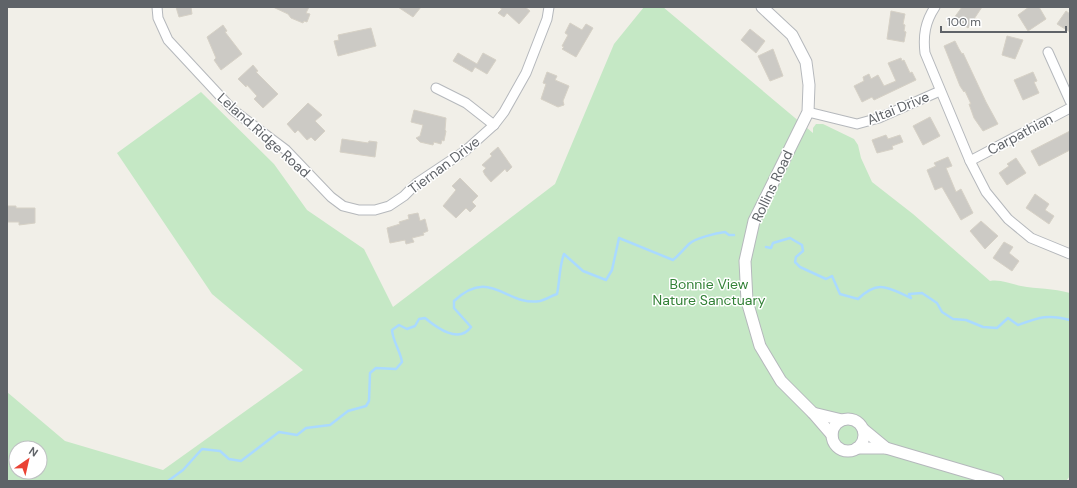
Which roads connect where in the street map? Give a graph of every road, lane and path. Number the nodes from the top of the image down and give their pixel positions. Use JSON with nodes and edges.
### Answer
{"nodes":[{"id":1,"x":157,"y":7,"type":"edge"},
{"id":2,"x":549,"y":7,"type":"edge"},
{"id":3,"x":762,"y":7,"type":"edge"},
{"id":4,"x":935,"y":7,"type":"edge"},
{"id":5,"x":1048,"y":52,"type":"dead end"},
{"id":6,"x":436,"y":88,"type":"dead end"},
{"id":7,"x":940,"y":91,"type":"junction"},
{"id":8,"x":1070,"y":101,"type":"edge"},
{"id":9,"x":1070,"y":108,"type":"edge"},
{"id":10,"x":808,"y":112,"type":"junction"},
{"id":11,"x":494,"y":125,"type":"junction"},
{"id":12,"x":970,"y":160,"type":"junction"},
{"id":13,"x":359,"y":210,"type":"joint"},
{"id":14,"x":1070,"y":254,"type":"edge"},
{"id":15,"x":813,"y":412,"type":"junction"},
{"id":16,"x":842,"y":420,"type":"junction"},
{"id":17,"x":863,"y":429,"type":"junction"},
{"id":18,"x":832,"y":435,"type":"junction"},
{"id":19,"x":857,"y":448,"type":"junction"},
{"id":20,"x":886,"y":448,"type":"junction"},
{"id":21,"x":998,"y":481,"type":"edge"}],
"edges":[{"from":1,"to":13,"type":"street","name":"Leland Ridge Road"},
{"from":2,"to":11,"type":"street","name":"Tiernan Drive"},
{"from":3,"to":10,"type":"street","name":"Rollins Road"},
{"from":4,"to":7,"type":"street"},
{"from":5,"to":8,"type":"street"},
{"from":6,"to":11,"type":"street"},
{"from":7,"to":10,"type":"street","name":"Altai Drive"},
{"from":7,"to":12,"type":"street"},
{"from":9,"to":12,"type":"street","name":"Carpathian"},
{"from":10,"to":15,"type":"street","name":"Rollins Road"},
{"from":11,"to":13,"type":"street","name":"Tiernan Drive"},
{"from":12,"to":14,"type":"street"},
{"from":15,"to":16,"type":"street","name":"Rollins Road"},
{"from":15,"to":18,"type":"street","name":"Rollins Road"},
{"from":16,"to":17,"type":"street","name":"Rollins Road"},
{"from":16,"to":18,"type":"street"},
{"from":17,"to":19,"type":"street"},
{"from":17,"to":20,"type":"street","name":"Rollins Road"},
{"from":18,"to":19,"type":"street","name":"Rollins Road"},
{"from":19,"to":20,"type":"street","name":"Rollins Road"},
{"from":20,"to":21,"type":"street","name":"Rollins Road"}]}
